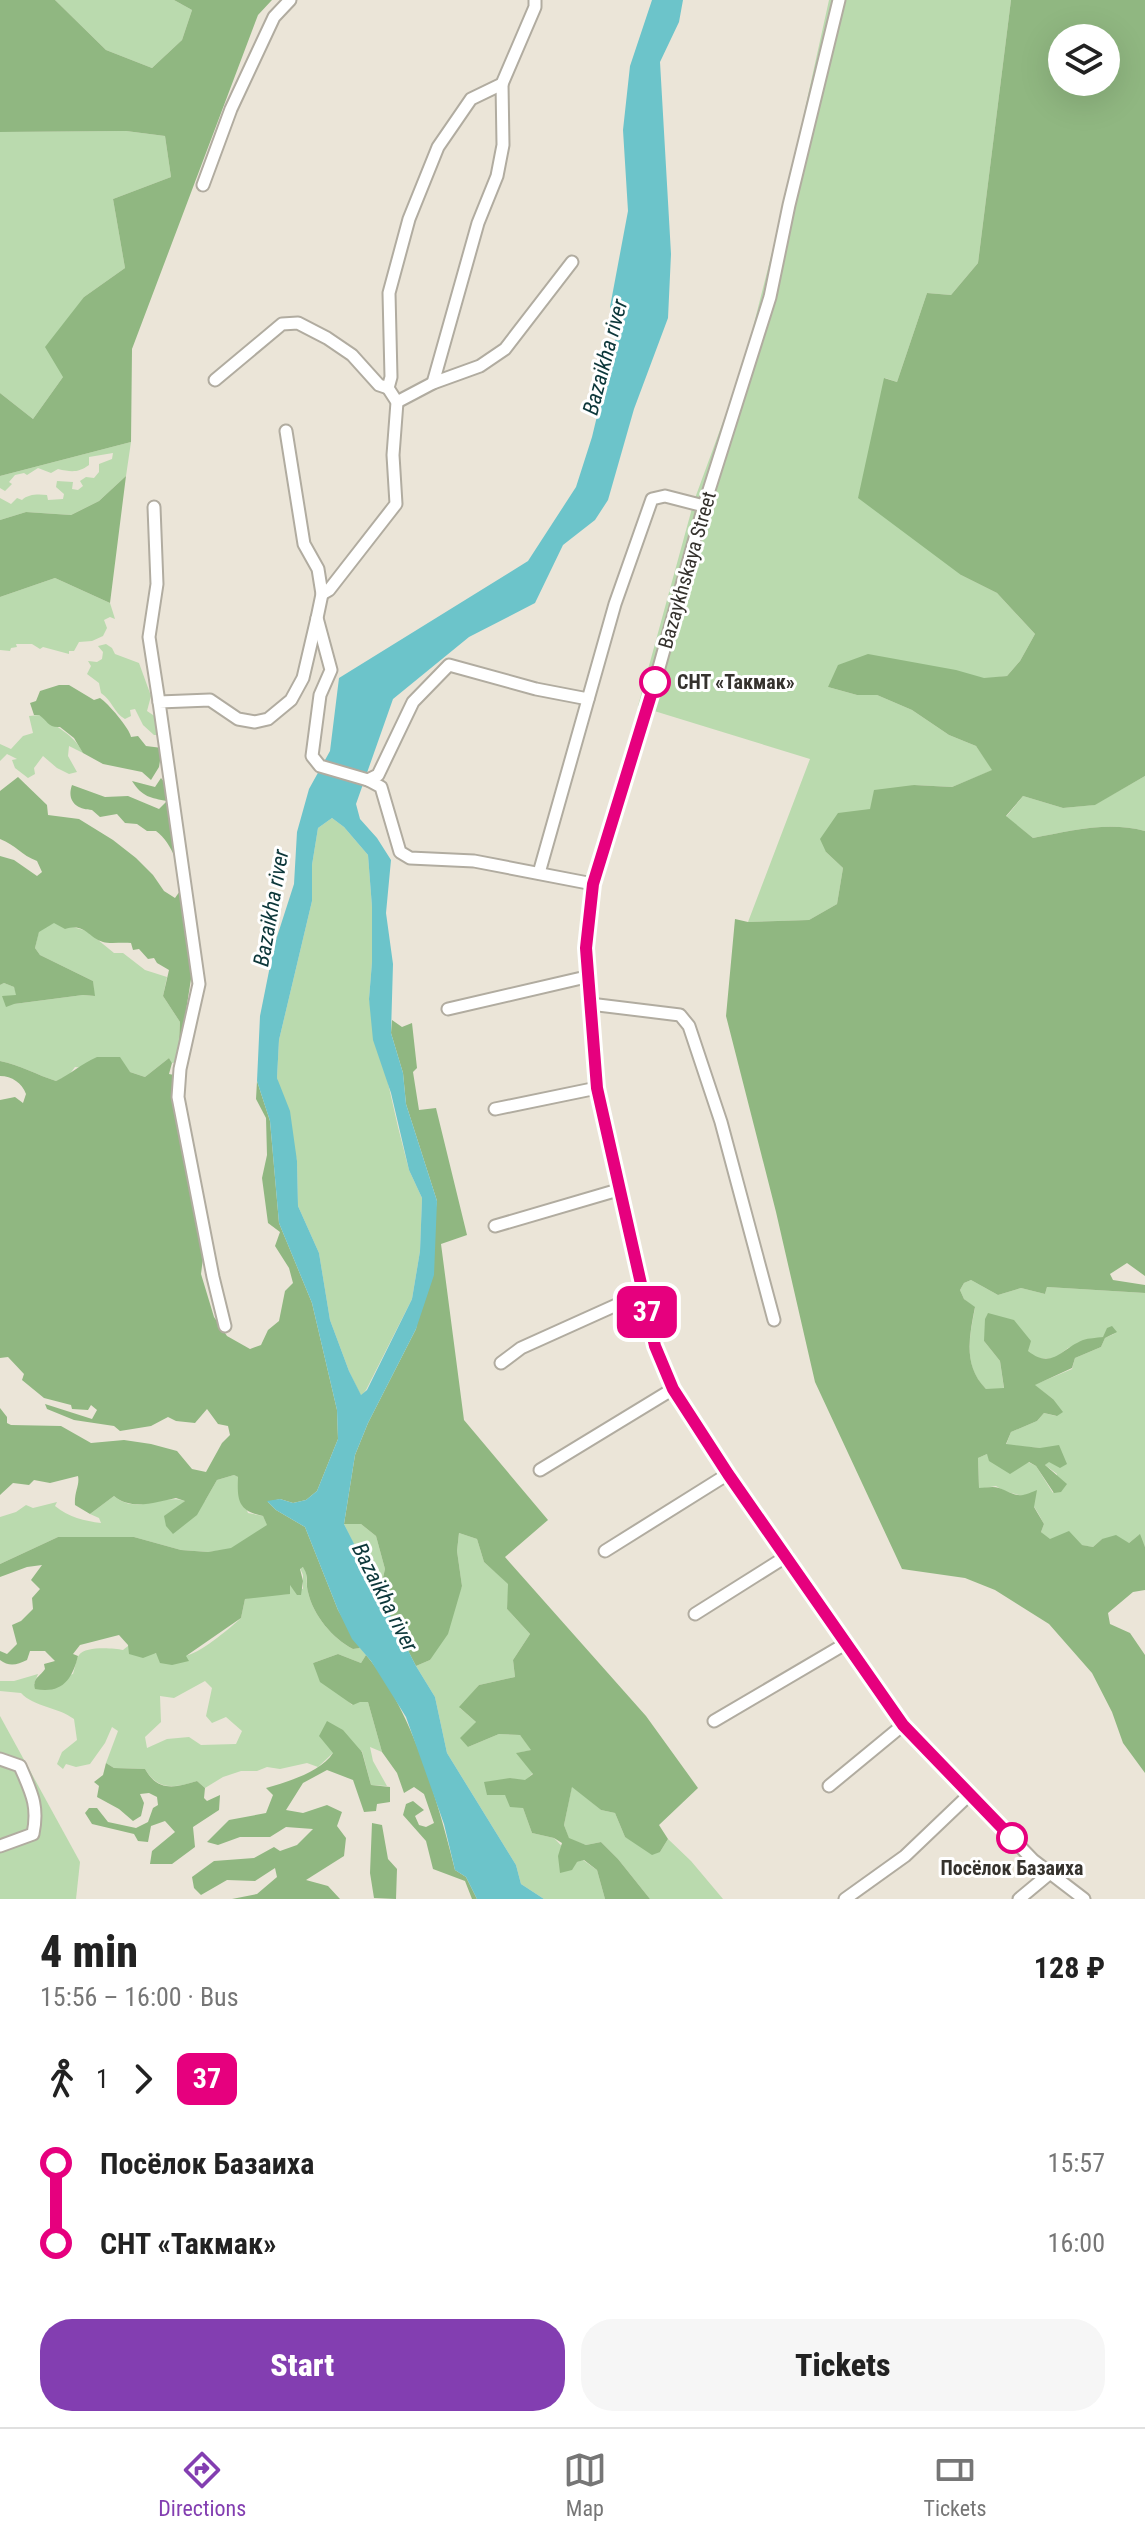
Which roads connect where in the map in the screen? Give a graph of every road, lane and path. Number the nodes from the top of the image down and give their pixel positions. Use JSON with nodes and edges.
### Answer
{"nodes":[{"id":1,"x":290,"y":0,"type":"edge"},
{"id":2,"x":535,"y":0,"type":"edge"},
{"id":3,"x":839,"y":0,"type":"edge"},
{"id":4,"x":502,"y":84,"type":"junction"},
{"id":5,"x":203,"y":185,"type":"dead end"},
{"id":6,"x":572,"y":262,"type":"dead end"},
{"id":7,"x":215,"y":380,"type":"dead end"},
{"id":8,"x":433,"y":383,"type":"junction"},
{"id":9,"x":388,"y":388,"type":"junction"},
{"id":10,"x":397,"y":402,"type":"junction"},
{"id":11,"x":286,"y":431,"type":"dead end"},
{"id":12,"x":704,"y":506,"type":"junction"},
{"id":13,"x":154,"y":507,"type":"dead end"},
{"id":14,"x":322,"y":594,"type":"junction"},
{"id":15,"x":317,"y":618,"type":"junction"},
{"id":16,"x":588,"y":699,"type":"junction"},
{"id":17,"x":159,"y":702,"type":"junction"},
{"id":18,"x":368,"y":780,"type":"junction"},
{"id":19,"x":539,"y":873,"type":"junction"},
{"id":20,"x":593,"y":884,"type":"junction"},
{"id":21,"x":586,"y":977,"type":"junction"},
{"id":22,"x":590,"y":1004,"type":"junction"},
{"id":23,"x":448,"y":1009,"type":"dead end"},
{"id":24,"x":597,"y":1088,"type":"junction"},
{"id":25,"x":495,"y":1109,"type":"dead end"},
{"id":26,"x":618,"y":1190,"type":"junction"},
{"id":27,"x":495,"y":1226,"type":"dead end"},
{"id":28,"x":643,"y":1293,"type":"junction"},
{"id":29,"x":774,"y":1320,"type":"dead end"},
{"id":30,"x":225,"y":1326,"type":"dead end"},
{"id":31,"x":501,"y":1363,"type":"dead end"},
{"id":32,"x":673,"y":1389,"type":"junction"},
{"id":33,"x":540,"y":1470,"type":"dead end"},
{"id":34,"x":728,"y":1474,"type":"junction"},
{"id":35,"x":605,"y":1551,"type":"dead end"},
{"id":36,"x":787,"y":1556,"type":"junction"},
{"id":37,"x":695,"y":1614,"type":"dead end"},
{"id":38,"x":845,"y":1644,"type":"junction"},
{"id":39,"x":714,"y":1721,"type":"dead end"},
{"id":40,"x":903,"y":1725,"type":"junction"},
{"id":41,"x":0,"y":1759,"type":"edge"},
{"id":42,"x":829,"y":1786,"type":"dead end"},
{"id":43,"x":970,"y":1794,"type":"junction"},
{"id":44,"x":0,"y":1846,"type":"edge"},
{"id":45,"x":1049,"y":1874,"type":"junction"},
{"id":46,"x":845,"y":1899,"type":"edge"},
{"id":47,"x":1019,"y":1899,"type":"edge"},
{"id":48,"x":1084,"y":1899,"type":"edge"}],
"edges":[{"from":1,"to":5,"type":"street"},
{"from":2,"to":4,"type":"street"},
{"from":3,"to":12,"type":"street","name":"Bazaykhskaya Street"},
{"from":4,"to":8,"type":"street"},
{"from":4,"to":9,"type":"street"},
{"from":6,"to":8,"type":"street"},
{"from":7,"to":9,"type":"street"},
{"from":8,"to":10,"type":"street"},
{"from":9,"to":10,"type":"street"},
{"from":10,"to":14,"type":"street"},
{"from":11,"to":14,"type":"street"},
{"from":12,"to":16,"type":"street"},
{"from":12,"to":20,"type":"street","name":"Bazaykhskaya Street"},
{"from":13,"to":17,"type":"street"},
{"from":14,"to":15,"type":"street"},
{"from":15,"to":17,"type":"street"},
{"from":15,"to":18,"type":"street"},
{"from":16,"to":18,"type":"street"},
{"from":16,"to":19,"type":"street"},
{"from":17,"to":30,"type":"street"},
{"from":18,"to":19,"type":"street"},
{"from":19,"to":20,"type":"street"},
{"from":20,"to":21,"type":"street","name":"Bazaykhskaya Street"},
{"from":21,"to":22,"type":"street","name":"Bazaykhskaya Street"},
{"from":21,"to":23,"type":"street"},
{"from":22,"to":24,"type":"street","name":"Bazaykhskaya Street"},
{"from":22,"to":29,"type":"street"},
{"from":24,"to":25,"type":"street"},
{"from":24,"to":26,"type":"street","name":"Bazaykhskaya Street"},
{"from":26,"to":27,"type":"street"},
{"from":26,"to":28,"type":"street","name":"Bazaykhskaya Street"},
{"from":28,"to":31,"type":"street"},
{"from":28,"to":32,"type":"street","name":"Bazaykhskaya Street"},
{"from":32,"to":33,"type":"street"},
{"from":32,"to":34,"type":"street","name":"Bazaykhskaya Street"},
{"from":34,"to":35,"type":"street"},
{"from":34,"to":36,"type":"street","name":"Bazaykhskaya Street"},
{"from":36,"to":37,"type":"street"},
{"from":36,"to":38,"type":"street","name":"Bazaykhskaya Street"},
{"from":38,"to":39,"type":"street"},
{"from":38,"to":40,"type":"street","name":"Bazaykhskaya Street"},
{"from":40,"to":42,"type":"street"},
{"from":40,"to":43,"type":"street","name":"Bazaykhskaya Street"},
{"from":41,"to":44,"type":"street"},
{"from":43,"to":45,"type":"street","name":"Bazaykhskaya Street"},
{"from":43,"to":46,"type":"street"},
{"from":45,"to":47,"type":"street"},
{"from":45,"to":48,"type":"street","name":"Bazaykhskaya Street"}]}
